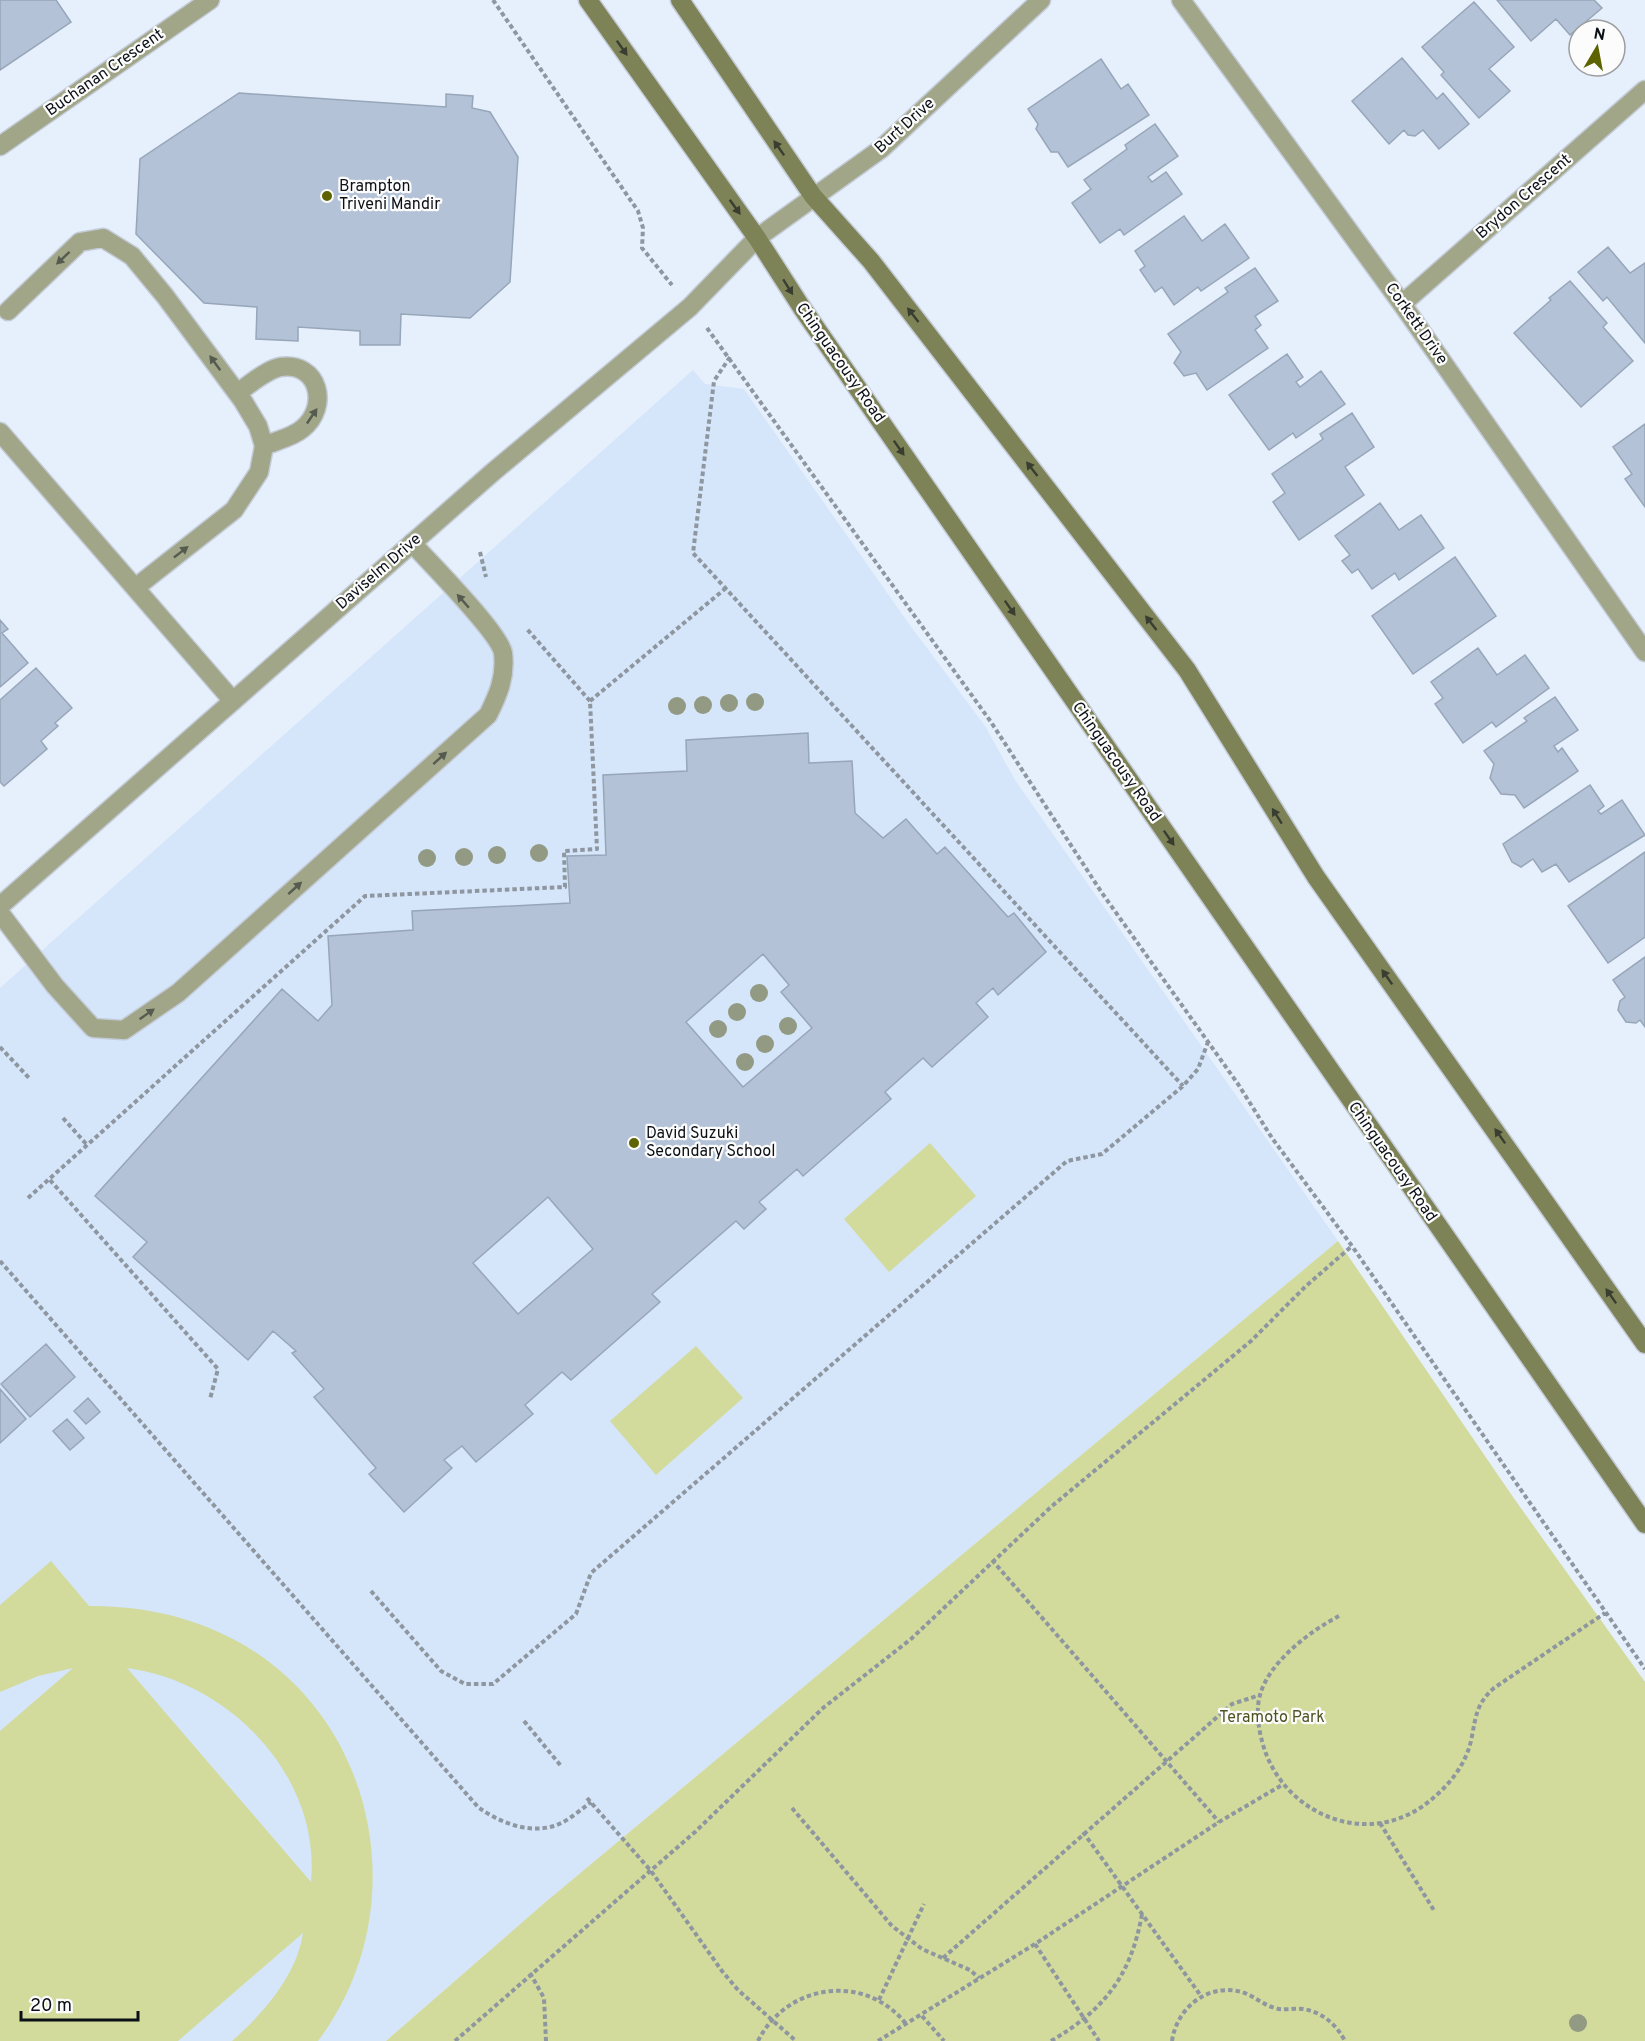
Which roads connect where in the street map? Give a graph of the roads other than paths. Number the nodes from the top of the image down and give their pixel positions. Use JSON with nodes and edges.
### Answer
{"nodes":[{"id":1,"x":210,"y":0,"type":"edge"},
{"id":2,"x":588,"y":0,"type":"edge"},
{"id":3,"x":680,"y":0,"type":"edge"},
{"id":4,"x":1041,"y":0,"type":"edge"},
{"id":5,"x":1181,"y":0,"type":"edge"},
{"id":6,"x":1645,"y":90,"type":"edge"},
{"id":7,"x":0,"y":146,"type":"edge"},
{"id":8,"x":813,"y":196,"type":"junction"},
{"id":9,"x":757,"y":238,"type":"junction"},
{"id":10,"x":1402,"y":304,"type":"junction"},
{"id":11,"x":3,"y":309,"type":"edge"},
{"id":12,"x":237,"y":393,"type":"junction"},
{"id":13,"x":0,"y":432,"type":"edge"},
{"id":14,"x":264,"y":446,"type":"junction"},
{"id":15,"x":412,"y":543,"type":"junction"},
{"id":16,"x":135,"y":588,"type":"junction"},
{"id":17,"x":1645,"y":652,"type":"edge"},
{"id":18,"x":233,"y":701,"type":"junction"},
{"id":19,"x":0,"y":906,"type":"edge"},
{"id":20,"x":0,"y":913,"type":"edge"},
{"id":21,"x":1645,"y":1344,"type":"edge"},
{"id":22,"x":1645,"y":1524,"type":"edge"}],
"edges":[{"from":1,"to":7,"type":"street","name":"Buchanan Crescent"},
{"from":2,"to":9,"type":"main road","name":"Chinguacousy Road","one_way":true},
{"from":8,"to":3,"type":"main road","one_way":true},
{"from":4,"to":8,"type":"street","name":"Burt Drive"},
{"from":5,"to":10,"type":"street","name":"Corkett Drive"},
{"from":6,"to":10,"type":"street","name":"Brydon Crescent"},
{"from":8,"to":9,"type":"street","name":"Burt Drive"},
{"from":21,"to":8,"type":"main road","one_way":true},
{"from":9,"to":15,"type":"street","name":"Daviselm Drive"},
{"from":9,"to":22,"type":"main road","name":"Chinguacousy Road","one_way":true},
{"from":10,"to":17,"type":"street","name":"Corkett Drive"},
{"from":12,"to":11,"type":"street","one_way":true},
{"from":12,"to":14,"type":"street"},
{"from":14,"to":12,"type":"street","one_way":true},
{"from":13,"to":16,"type":"street"},
{"from":16,"to":14,"type":"street","one_way":true},
{"from":15,"to":18,"type":"street","name":"Daviselm Drive"},
{"from":20,"to":15,"type":"street","one_way":true},
{"from":16,"to":18,"type":"street"},
{"from":18,"to":19,"type":"street","name":"Daviselm Drive"}]}
